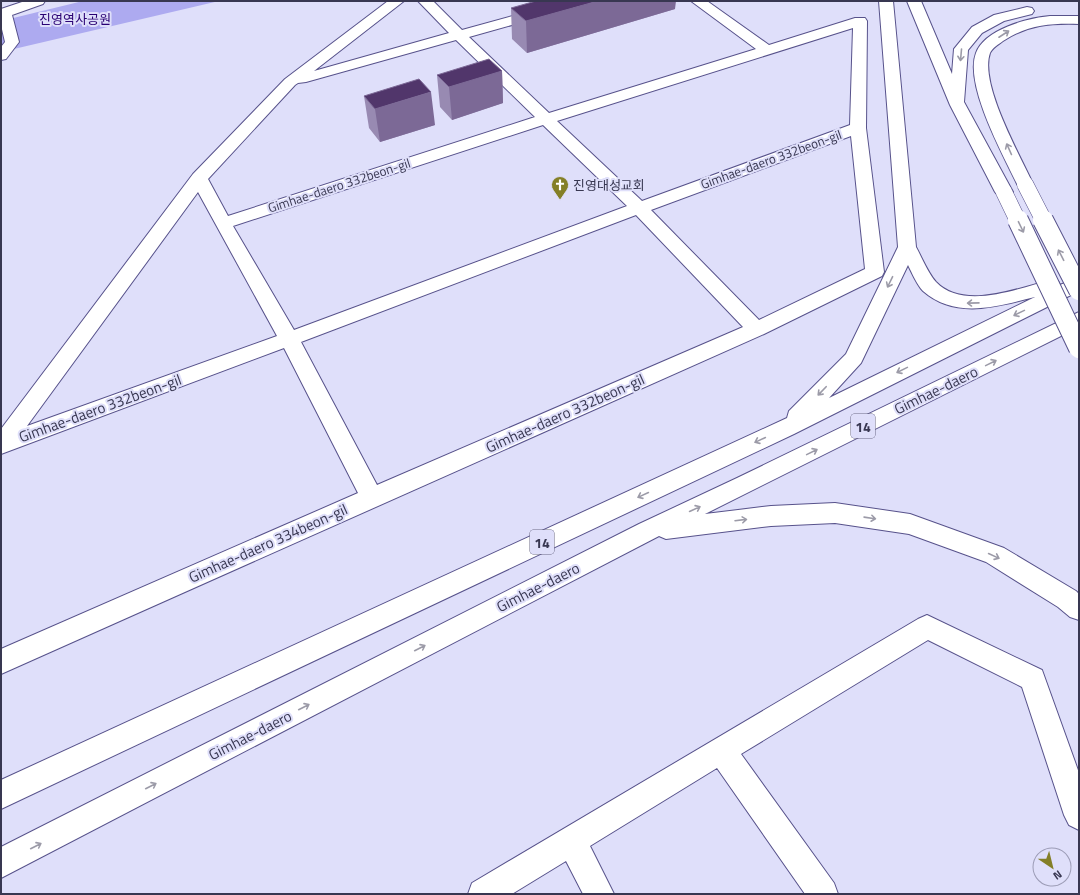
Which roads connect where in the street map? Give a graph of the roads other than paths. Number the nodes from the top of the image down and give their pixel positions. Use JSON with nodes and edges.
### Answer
{"nodes":[{"id":1,"x":38,"y":1,"type":"edge"},
{"id":2,"x":398,"y":1,"type":"edge"},
{"id":3,"x":425,"y":1,"type":"edge"},
{"id":4,"x":582,"y":1,"type":"edge"},
{"id":5,"x":698,"y":1,"type":"edge"},
{"id":6,"x":886,"y":1,"type":"edge"},
{"id":7,"x":914,"y":1,"type":"edge"},
{"id":8,"x":1079,"y":10,"type":"edge"},
{"id":9,"x":3,"y":14,"type":"edge"},
{"id":10,"x":1079,"y":20,"type":"edge"},
{"id":11,"x":459,"y":35,"type":"junction"},
{"id":12,"x":767,"y":50,"type":"junction"},
{"id":13,"x":1,"y":56,"type":"edge"},
{"id":14,"x":290,"y":82,"type":"junction"},
{"id":15,"x":958,"y":105,"type":"junction"},
{"id":16,"x":546,"y":119,"type":"junction"},
{"id":17,"x":858,"y":128,"type":"junction"},
{"id":18,"x":199,"y":178,"type":"junction"},
{"id":19,"x":640,"y":208,"type":"junction"},
{"id":20,"x":223,"y":222,"type":"junction"},
{"id":21,"x":907,"y":247,"type":"junction"},
{"id":22,"x":1079,"y":279,"type":"edge"},
{"id":23,"x":1079,"y":283,"type":"edge"},
{"id":24,"x":1079,"y":290,"type":"edge"},
{"id":25,"x":1079,"y":319,"type":"edge"},
{"id":26,"x":757,"y":329,"type":"junction"},
{"id":27,"x":289,"y":339,"type":"junction"},
{"id":28,"x":1079,"y":348,"type":"edge"},
{"id":29,"x":786,"y":428,"type":"junction"},
{"id":30,"x":1,"y":444,"type":"edge"},
{"id":31,"x":372,"y":497,"type":"junction"},
{"id":32,"x":647,"y":531,"type":"junction"},
{"id":33,"x":1079,"y":609,"type":"edge"},
{"id":34,"x":1,"y":662,"type":"edge"},
{"id":35,"x":722,"y":751,"type":"junction"},
{"id":36,"x":1,"y":795,"type":"edge"},
{"id":37,"x":1079,"y":815,"type":"edge"},
{"id":38,"x":572,"y":841,"type":"junction"},
{"id":39,"x":1,"y":863,"type":"edge"},
{"id":40,"x":483,"y":894,"type":"edge"},
{"id":41,"x":599,"y":894,"type":"edge"},
{"id":42,"x":822,"y":894,"type":"edge"}],
"edges":[{"from":1,"to":9,"type":"street"},
{"from":2,"to":14,"type":"street"},
{"from":3,"to":11,"type":"street"},
{"from":4,"to":11,"type":"street"},
{"from":5,"to":12,"type":"street"},
{"from":6,"to":21,"type":"street"},
{"from":7,"to":15,"type":"street"},
{"from":8,"to":15,"type":"street","one_way":true},
{"from":9,"to":13,"type":"street"},
{"from":24,"to":10,"type":"street","one_way":true,"bridge":true},
{"from":11,"to":14,"type":"street"},
{"from":11,"to":16,"type":"street"},
{"from":12,"to":16,"type":"street","name":"Gimhae-daero 332beon-gil"},
{"from":12,"to":17,"type":"street","name":"Gimhae-daero 332beon-gil"},
{"from":14,"to":18,"type":"street"},
{"from":15,"to":28,"type":"street","one_way":true,"bridge":true},
{"from":16,"to":19,"type":"street"},
{"from":16,"to":20,"type":"street","name":"Gimhae-daero 332beon-gil"},
{"from":17,"to":19,"type":"street","name":"Gimhae-daero 332beon-gil"},
{"from":17,"to":26,"type":"street","name":"Gimhae-daero 332beon-gil"},
{"from":18,"to":20,"type":"street"},
{"from":18,"to":30,"type":"street"},
{"from":19,"to":26,"type":"street"},
{"from":19,"to":27,"type":"street","name":"Gimhae-daero 332beon-gil"},
{"from":20,"to":27,"type":"street"},
{"from":22,"to":21,"type":"street","one_way":true},
{"from":21,"to":29,"type":"street","one_way":true},
{"from":23,"to":29,"type":"street","number":"14","one_way":true},
{"from":32,"to":25,"type":"street","name":"Gimhae-daero","number":"14","one_way":true},
{"from":26,"to":31,"type":"street","name":"Gimhae-daero 332beon-gil"},
{"from":27,"to":30,"type":"street","name":"Gimhae-daero 332beon-gil"},
{"from":27,"to":31,"type":"street"},
{"from":29,"to":36,"type":"street","number":"14","one_way":true},
{"from":31,"to":34,"type":"street","name":"Gimhae-daero 334beon-gil"},
{"from":32,"to":33,"type":"street","one_way":true},
{"from":39,"to":32,"type":"street","name":"Gimhae-daero","number":"14","one_way":true},
{"from":35,"to":37,"type":"street"},
{"from":35,"to":38,"type":"street"},
{"from":35,"to":42,"type":"street"},
{"from":38,"to":40,"type":"street"},
{"from":38,"to":41,"type":"street"}]}
